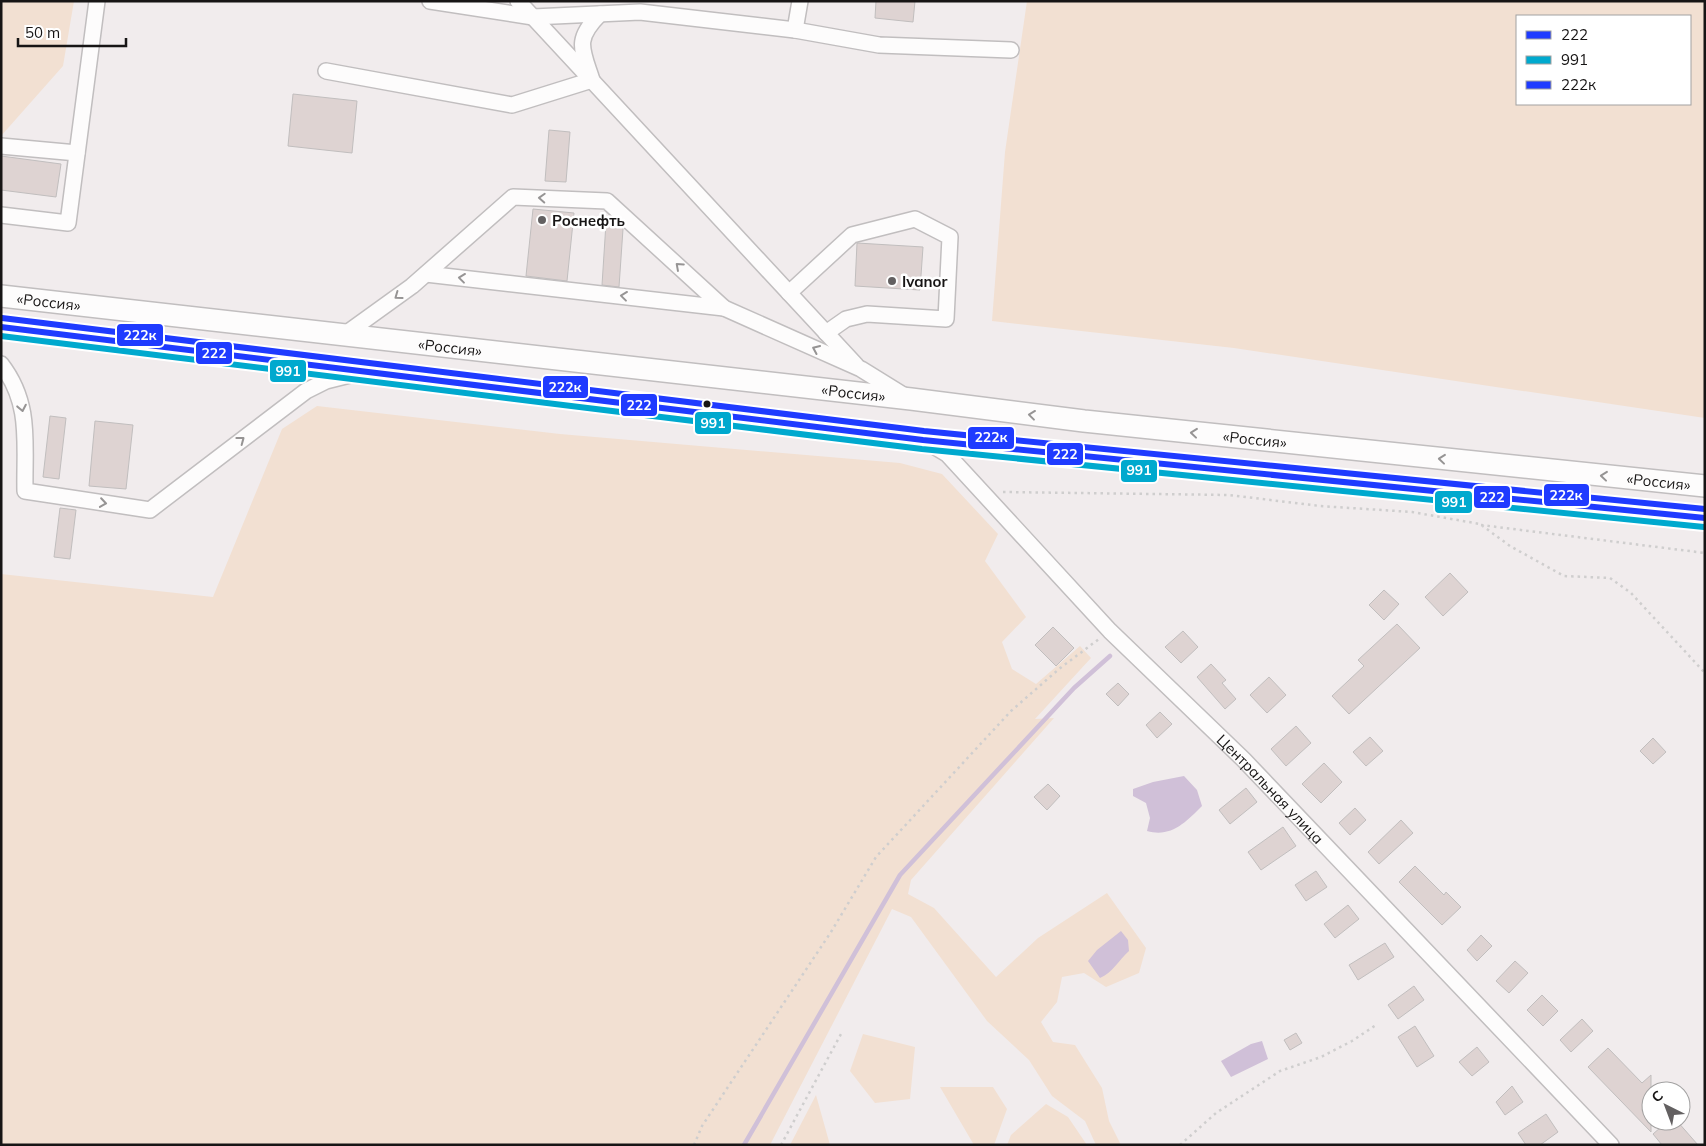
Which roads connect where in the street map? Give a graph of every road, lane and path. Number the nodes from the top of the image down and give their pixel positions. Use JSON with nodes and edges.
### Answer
{"nodes":[{"id":1,"x":97,"y":1,"type":"edge"},
{"id":2,"x":430,"y":1,"type":"edge"},
{"id":3,"x":518,"y":1,"type":"edge"},
{"id":4,"x":800,"y":1,"type":"edge"},
{"id":5,"x":600,"y":14,"type":"junction"},
{"id":6,"x":532,"y":18,"type":"junction"},
{"id":7,"x":795,"y":30,"type":"junction"},
{"id":8,"x":1011,"y":50,"type":"dead end"},
{"id":9,"x":326,"y":71,"type":"dead end"},
{"id":10,"x":592,"y":80,"type":"junction"},
{"id":11,"x":1,"y":146,"type":"edge"},
{"id":12,"x":77,"y":153,"type":"junction"},
{"id":13,"x":1,"y":215,"type":"edge"},
{"id":14,"x":426,"y":274,"type":"junction"},
{"id":15,"x":789,"y":293,"type":"junction"},
{"id":16,"x":1,"y":296,"type":"edge"},
{"id":17,"x":724,"y":308,"type":"junction"},
{"id":18,"x":1,"y":328,"type":"edge"},
{"id":19,"x":826,"y":333,"type":"junction"},
{"id":20,"x":344,"y":335,"type":"junction"},
{"id":21,"x":1,"y":364,"type":"edge"},
{"id":22,"x":860,"y":369,"type":"junction"},
{"id":23,"x":363,"y":372,"type":"junction"},
{"id":24,"x":911,"y":399,"type":"junction"},
{"id":25,"x":923,"y":440,"type":"junction"},
{"id":26,"x":1705,"y":486,"type":"edge"},
{"id":27,"x":981,"y":492,"type":"junction"},
{"id":28,"x":1705,"y":518,"type":"edge"},
{"id":29,"x":1480,"y":524,"type":"junction"},
{"id":30,"x":1705,"y":553,"type":"edge"},
{"id":31,"x":1110,"y":631,"type":"junction"},
{"id":32,"x":1705,"y":673,"type":"edge"},
{"id":33,"x":1376,"y":1024,"type":"dead end"},
{"id":34,"x":841,"y":1034,"type":"dead end"},
{"id":35,"x":694,"y":1145,"type":"edge"},
{"id":36,"x":782,"y":1145,"type":"edge"},
{"id":37,"x":1180,"y":1145,"type":"edge"},
{"id":38,"x":1611,"y":1145,"type":"edge"}],
"edges":[{"from":1,"to":12,"type":"street"},
{"from":2,"to":6,"type":"street"},
{"from":3,"to":6,"type":"street"},
{"from":4,"to":7,"type":"street"},
{"from":5,"to":6,"type":"street"},
{"from":5,"to":7,"type":"street"},
{"from":5,"to":10,"type":"street"},
{"from":6,"to":10,"type":"street"},
{"from":7,"to":8,"type":"street"},
{"from":9,"to":10,"type":"street"},
{"from":10,"to":15,"type":"street"},
{"from":11,"to":12,"type":"street"},
{"from":12,"to":13,"type":"street"},
{"from":17,"to":14,"type":"street","one_way":true},
{"from":17,"to":14,"type":"street","one_way":true},
{"from":14,"to":20,"type":"street","one_way":true},
{"from":15,"to":19,"type":"street"},
{"from":15,"to":19,"type":"street"},
{"from":16,"to":20,"type":"highway","name":"«Россия»"},
{"from":22,"to":17,"type":"street","one_way":true},
{"from":18,"to":23,"type":"highway"},
{"from":19,"to":22,"type":"street"},
{"from":20,"to":24,"type":"highway","name":"«Россия»"},
{"from":21,"to":23,"type":"street","one_way":true},
{"from":22,"to":24,"type":"street"},
{"from":23,"to":25,"type":"highway"},
{"from":26,"to":24,"type":"highway","name":"«Россия»","one_way":true},
{"from":25,"to":27,"type":"street","name":"Центральная улица"},
{"from":25,"to":28,"type":"highway"},
{"from":27,"to":29,"type":"path"},
{"from":27,"to":31,"type":"street","name":"Центральная улица"},
{"from":29,"to":30,"type":"path"},
{"from":29,"to":32,"type":"path"},
{"from":31,"to":35,"type":"path"},
{"from":31,"to":38,"type":"street","name":"Центральная улица"},
{"from":33,"to":37,"type":"path"},
{"from":34,"to":36,"type":"path"}]}
